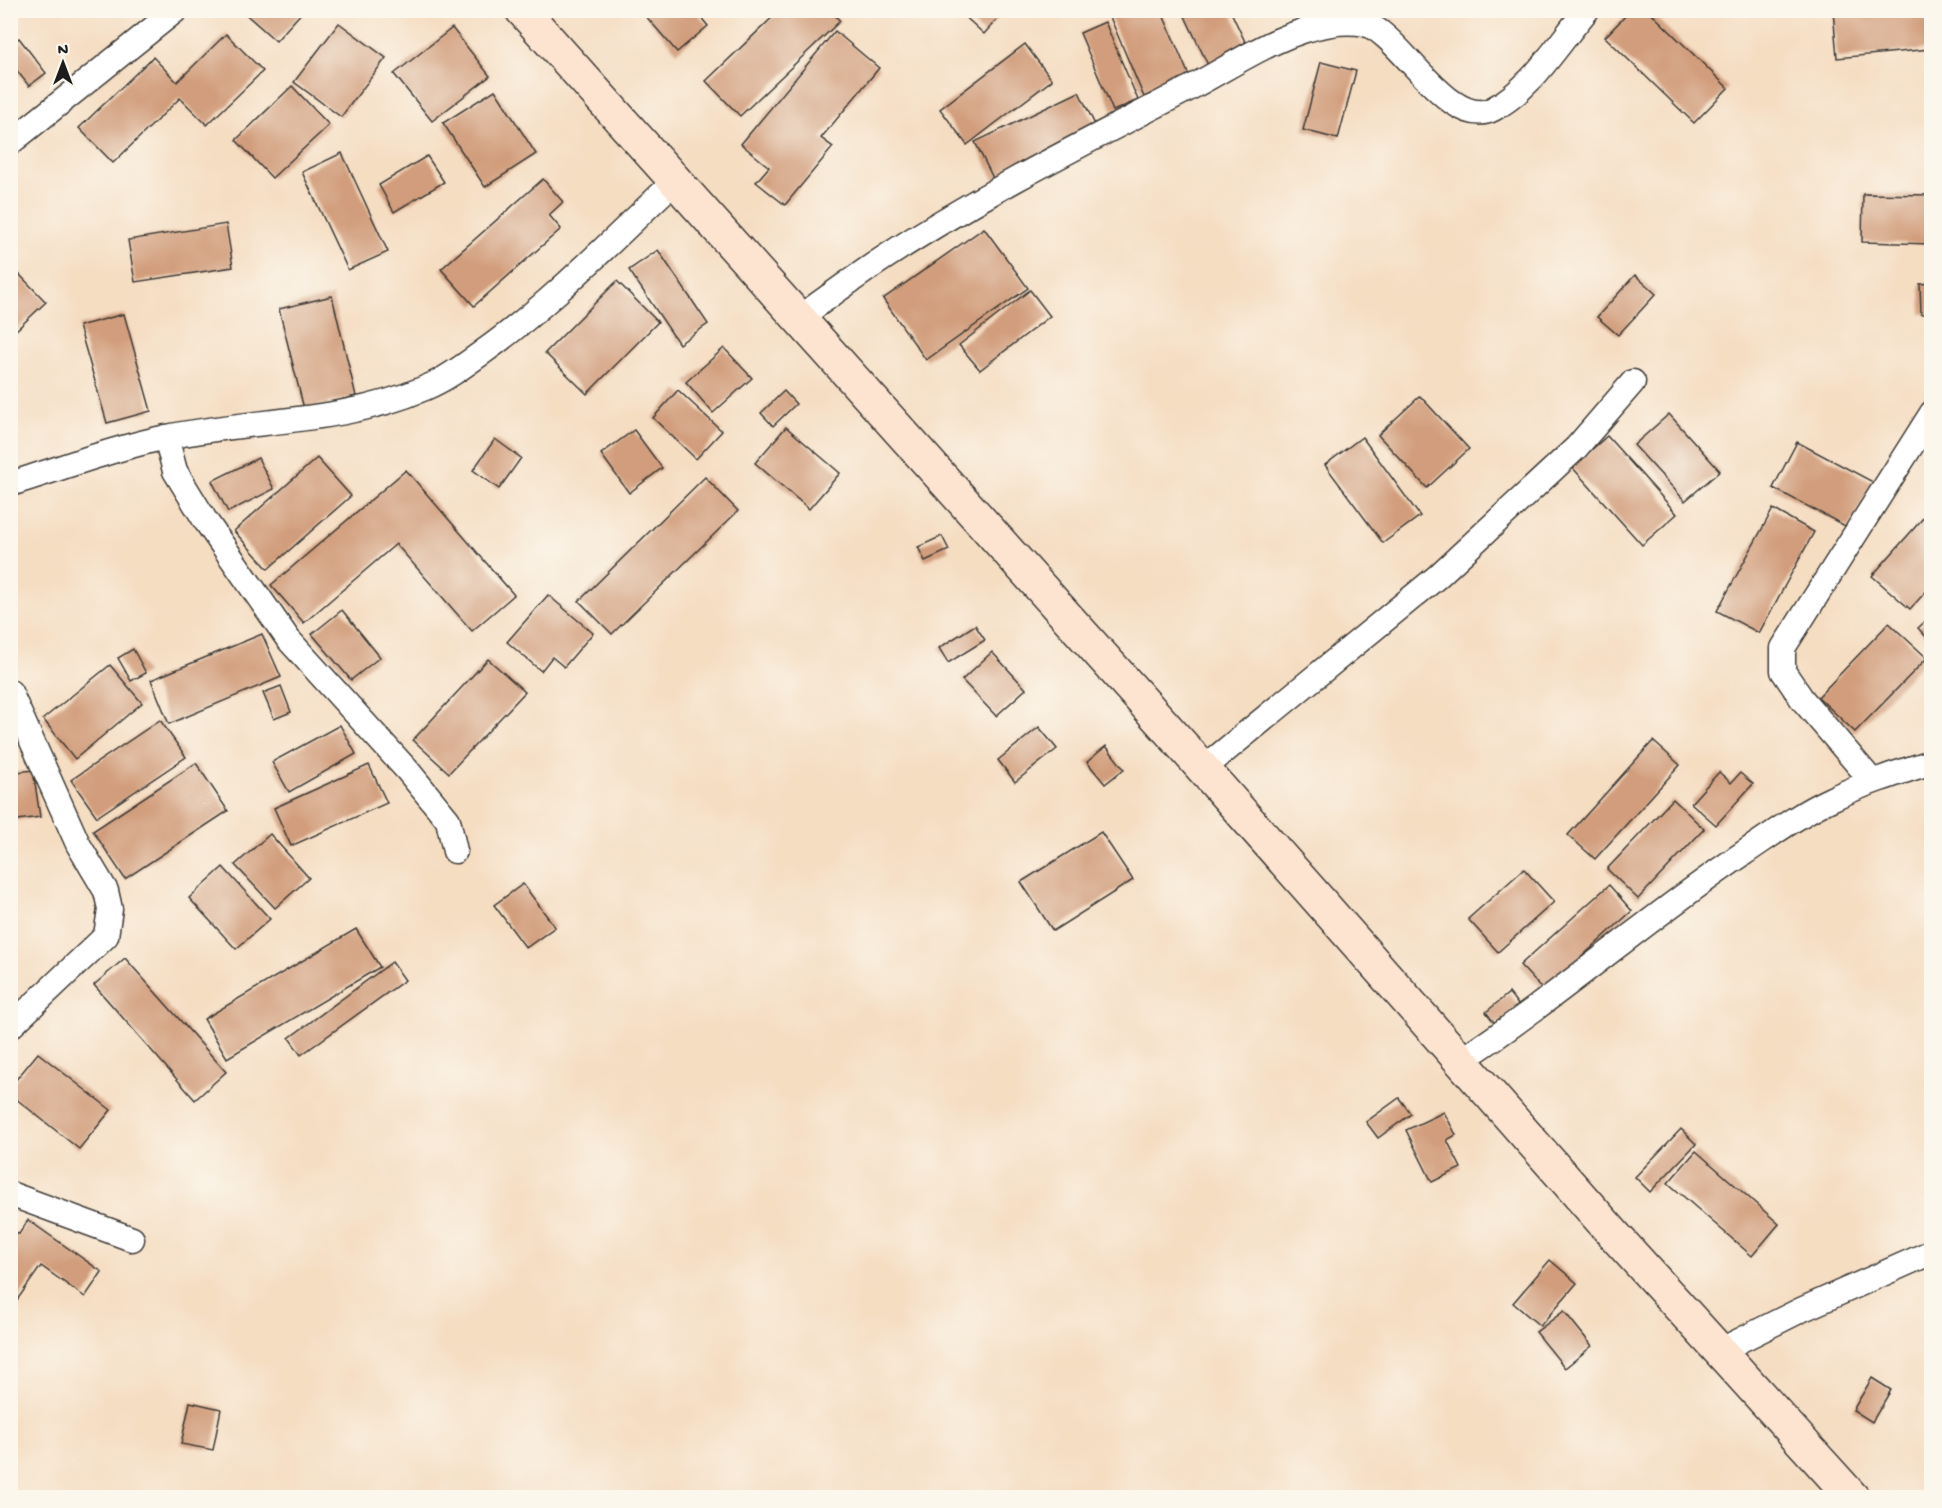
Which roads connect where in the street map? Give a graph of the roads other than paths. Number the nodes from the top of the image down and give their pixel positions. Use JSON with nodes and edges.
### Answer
{"nodes":[{"id":1,"x":176,"y":10,"type":"edge"},
{"id":2,"x":522,"y":10,"type":"edge"},
{"id":3,"x":1587,"y":10,"type":"edge"},
{"id":4,"x":1330,"y":17,"type":"edge"},
{"id":5,"x":10,"y":143,"type":"edge"},
{"id":6,"x":676,"y":180,"type":"junction"},
{"id":7,"x":799,"y":318,"type":"junction"},
{"id":8,"x":1633,"y":382,"type":"dead end"},
{"id":9,"x":1932,"y":414,"type":"edge"},
{"id":10,"x":166,"y":437,"type":"junction"},
{"id":11,"x":10,"y":484,"type":"edge"},
{"id":12,"x":10,"y":692,"type":"edge"},
{"id":13,"x":1932,"y":762,"type":"edge"},
{"id":14,"x":1204,"y":768,"type":"junction"},
{"id":15,"x":1872,"y":781,"type":"junction"},
{"id":16,"x":455,"y":851,"type":"dead end"},
{"id":17,"x":10,"y":1027,"type":"edge"},
{"id":18,"x":1460,"y":1061,"type":"junction"},
{"id":19,"x":10,"y":1194,"type":"edge"},
{"id":20,"x":132,"y":1239,"type":"dead end"},
{"id":21,"x":1932,"y":1252,"type":"edge"},
{"id":22,"x":1719,"y":1351,"type":"junction"},
{"id":23,"x":1853,"y":1497,"type":"edge"}],
"edges":[{"from":1,"to":5,"type":"street"},
{"from":2,"to":6,"type":"main road"},
{"from":3,"to":4,"type":"street"},
{"from":4,"to":7,"type":"street"},
{"from":6,"to":7,"type":"main road"},
{"from":6,"to":10,"type":"street"},
{"from":7,"to":14,"type":"main road"},
{"from":8,"to":14,"type":"street"},
{"from":9,"to":15,"type":"street"},
{"from":10,"to":11,"type":"street"},
{"from":10,"to":16,"type":"street"},
{"from":12,"to":17,"type":"street"},
{"from":13,"to":15,"type":"street"},
{"from":14,"to":18,"type":"main road"},
{"from":15,"to":18,"type":"street"},
{"from":18,"to":22,"type":"main road"},
{"from":19,"to":20,"type":"street"},
{"from":21,"to":22,"type":"street"},
{"from":22,"to":23,"type":"main road"}]}
